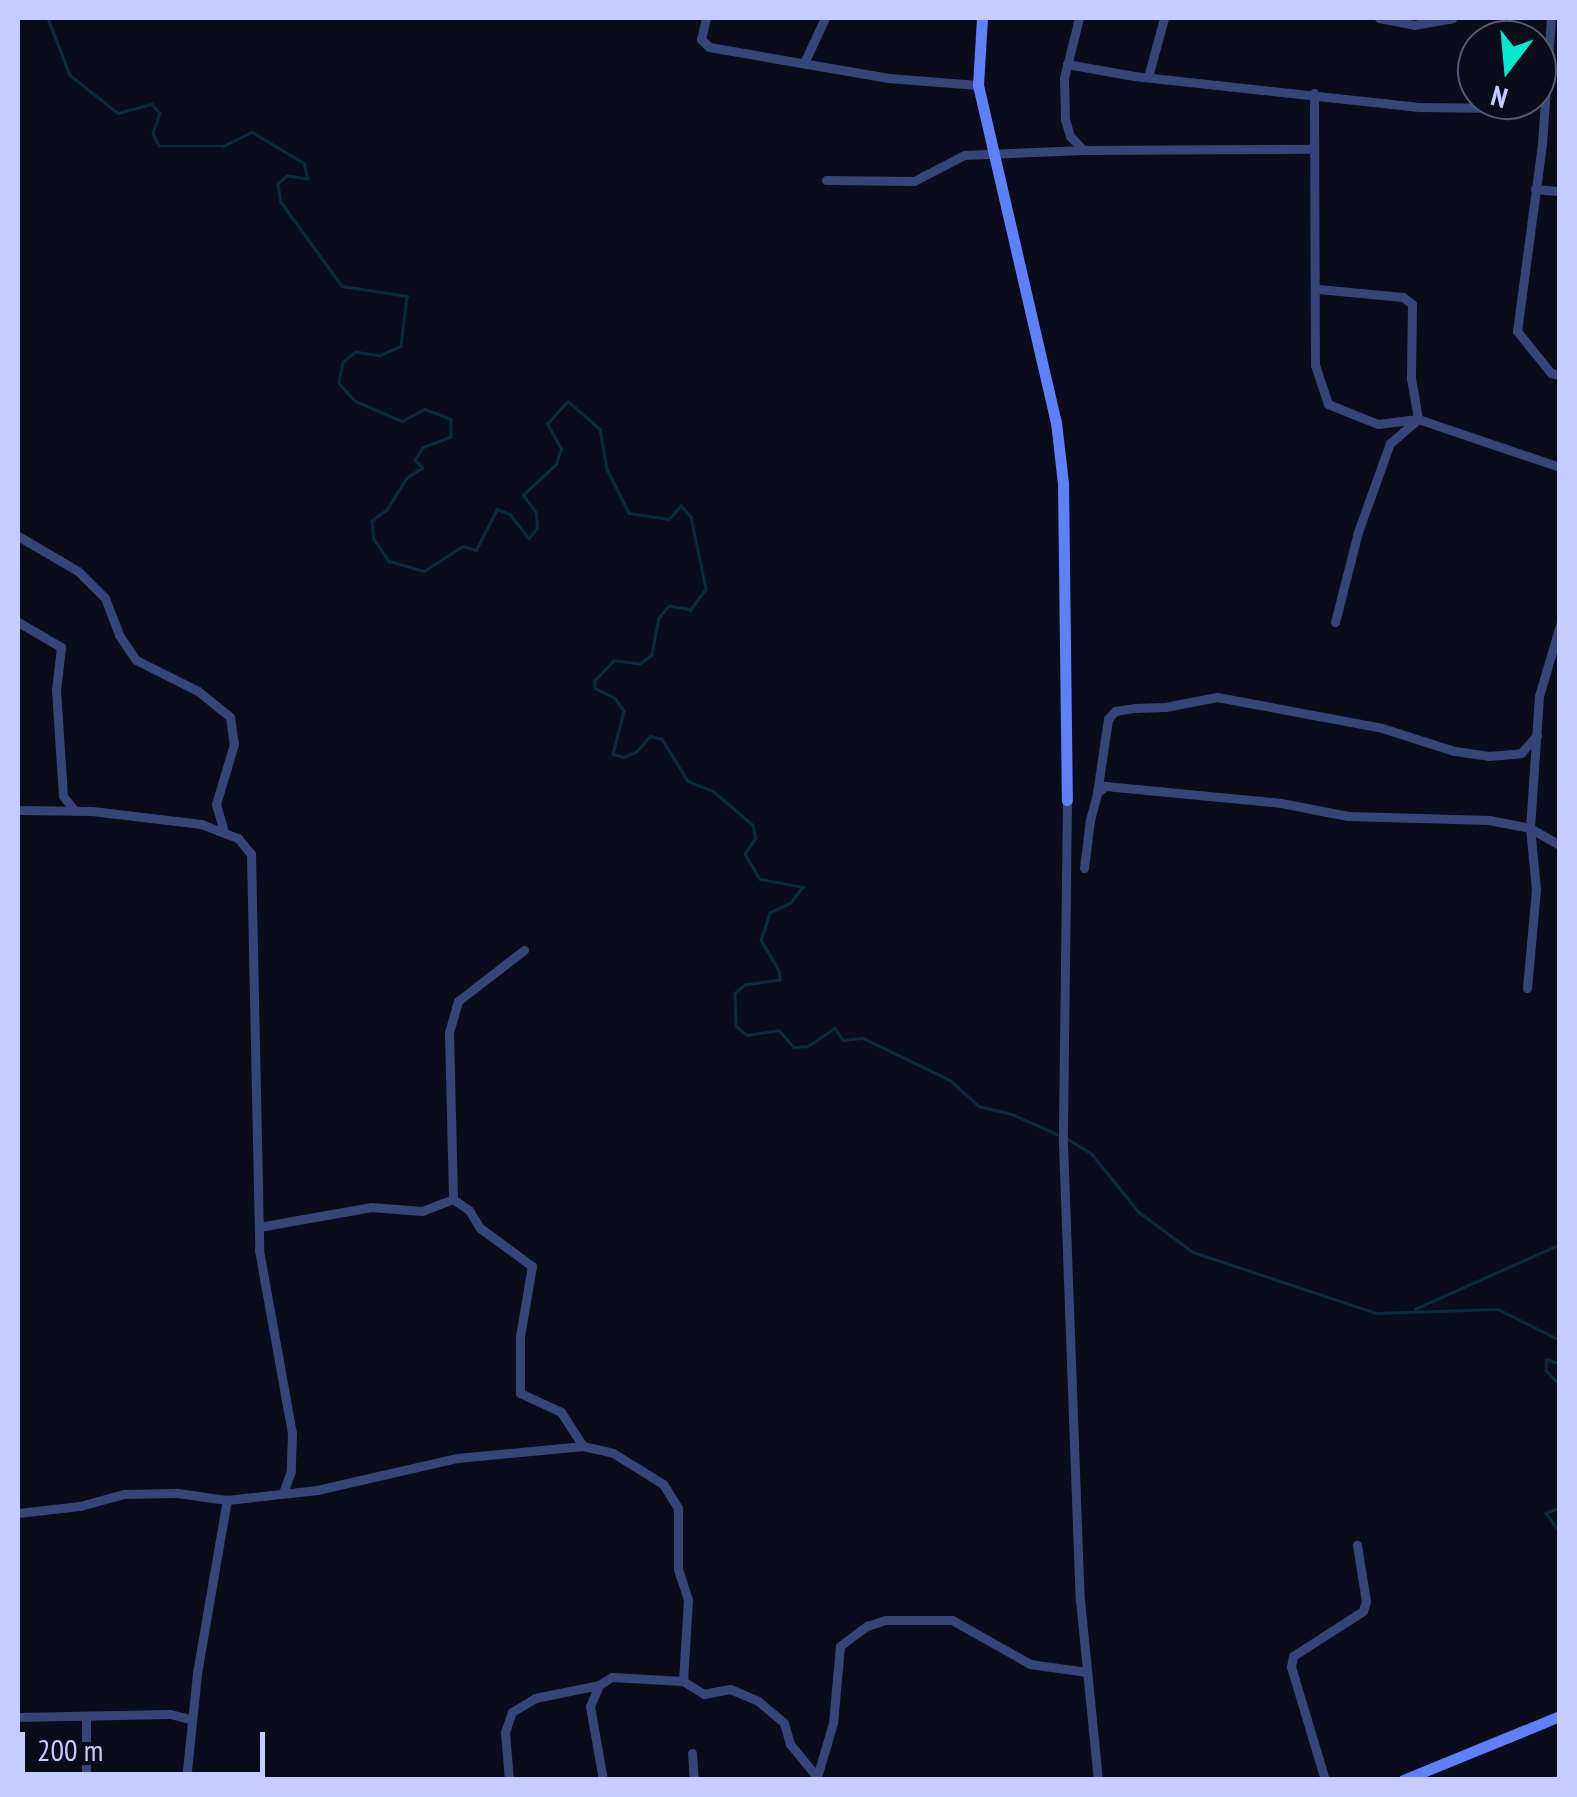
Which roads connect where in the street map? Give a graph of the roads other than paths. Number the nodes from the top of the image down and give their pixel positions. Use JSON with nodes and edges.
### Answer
{"nodes":[{"id":1,"x":706,"y":18,"type":"edge"},
{"id":2,"x":825,"y":18,"type":"edge"},
{"id":3,"x":982,"y":18,"type":"edge"},
{"id":4,"x":1079,"y":18,"type":"edge"},
{"id":5,"x":1164,"y":18,"type":"edge"},
{"id":6,"x":1380,"y":18,"type":"edge"},
{"id":7,"x":1452,"y":18,"type":"edge"},
{"id":8,"x":804,"y":63,"type":"junction"},
{"id":9,"x":1067,"y":64,"type":"junction"},
{"id":10,"x":1148,"y":77,"type":"junction"},
{"id":11,"x":978,"y":85,"type":"junction"},
{"id":12,"x":1314,"y":92,"type":"junction"},
{"id":13,"x":1457,"y":107,"type":"edge"},
{"id":14,"x":1542,"y":120,"type":"edge"},
{"id":15,"x":1312,"y":149,"type":"junction"},
{"id":16,"x":1083,"y":150,"type":"junction"},
{"id":17,"x":992,"y":154,"type":"junction"},
{"id":18,"x":826,"y":180,"type":"dead end"},
{"id":19,"x":1535,"y":190,"type":"junction"},
{"id":20,"x":1560,"y":191,"type":"edge"},
{"id":21,"x":1318,"y":289,"type":"junction"},
{"id":22,"x":1560,"y":376,"type":"edge"},
{"id":23,"x":1418,"y":419,"type":"junction"},
{"id":24,"x":1560,"y":467,"type":"edge"},
{"id":25,"x":18,"y":536,"type":"edge"},
{"id":26,"x":18,"y":622,"type":"edge"},
{"id":27,"x":1335,"y":622,"type":"dead end"},
{"id":28,"x":1560,"y":625,"type":"edge"},
{"id":29,"x":1536,"y":735,"type":"junction"},
{"id":30,"x":1097,"y":793,"type":"junction"},
{"id":31,"x":1067,"y":802,"type":"joint"},
{"id":32,"x":18,"y":810,"type":"edge"},
{"id":33,"x":75,"y":811,"type":"junction"},
{"id":34,"x":1530,"y":828,"type":"junction"},
{"id":35,"x":224,"y":832,"type":"junction"},
{"id":36,"x":1560,"y":845,"type":"edge"},
{"id":37,"x":1084,"y":868,"type":"dead end"},
{"id":38,"x":524,"y":950,"type":"dead end"},
{"id":39,"x":1527,"y":988,"type":"dead end"},
{"id":40,"x":453,"y":1199,"type":"junction"},
{"id":41,"x":258,"y":1227,"type":"junction"},
{"id":42,"x":583,"y":1446,"type":"junction"},
{"id":43,"x":283,"y":1493,"type":"junction"},
{"id":44,"x":227,"y":1500,"type":"junction"},
{"id":45,"x":18,"y":1513,"type":"edge"},
{"id":46,"x":1357,"y":1546,"type":"dead end"},
{"id":47,"x":1086,"y":1672,"type":"junction"},
{"id":48,"x":683,"y":1681,"type":"junction"},
{"id":49,"x":599,"y":1685,"type":"junction"},
{"id":50,"x":86,"y":1716,"type":"junction"},
{"id":51,"x":1560,"y":1716,"type":"edge"},
{"id":52,"x":18,"y":1717,"type":"edge"},
{"id":53,"x":190,"y":1718,"type":"junction"},
{"id":54,"x":692,"y":1753,"type":"dead end"},
{"id":55,"x":817,"y":1778,"type":"edge"},
{"id":56,"x":86,"y":1780,"type":"edge"},
{"id":57,"x":186,"y":1780,"type":"edge"},
{"id":58,"x":509,"y":1780,"type":"edge"},
{"id":59,"x":603,"y":1780,"type":"edge"},
{"id":60,"x":694,"y":1780,"type":"edge"},
{"id":61,"x":1098,"y":1780,"type":"edge"},
{"id":62,"x":1325,"y":1780,"type":"edge"},
{"id":63,"x":1403,"y":1780,"type":"edge"}],
"edges":[{"from":1,"to":8,"type":"street"},
{"from":2,"to":8,"type":"street"},
{"from":3,"to":11,"type":"street"},
{"from":4,"to":9,"type":"street"},
{"from":5,"to":10,"type":"street"},
{"from":6,"to":7,"type":"street"},
{"from":8,"to":11,"type":"street"},
{"from":9,"to":10,"type":"street"},
{"from":9,"to":16,"type":"street"},
{"from":10,"to":12,"type":"street"},
{"from":11,"to":17,"type":"street"},
{"from":12,"to":13,"type":"street"},
{"from":12,"to":15,"type":"street"},
{"from":14,"to":19,"type":"street"},
{"from":15,"to":16,"type":"street"},
{"from":15,"to":21,"type":"street"},
{"from":16,"to":17,"type":"street"},
{"from":17,"to":18,"type":"street"},
{"from":17,"to":31,"type":"street"},
{"from":19,"to":20,"type":"street"},
{"from":19,"to":22,"type":"street"},
{"from":21,"to":23,"type":"street"},
{"from":21,"to":23,"type":"street"},
{"from":23,"to":24,"type":"street"},
{"from":23,"to":27,"type":"street"},
{"from":25,"to":35,"type":"street"},
{"from":26,"to":33,"type":"street"},
{"from":28,"to":29,"type":"street"},
{"from":29,"to":30,"type":"street"},
{"from":29,"to":34,"type":"street"},
{"from":30,"to":34,"type":"street"},
{"from":30,"to":37,"type":"street"},
{"from":31,"to":47,"type":"street"},
{"from":32,"to":33,"type":"street"},
{"from":33,"to":35,"type":"street"},
{"from":34,"to":36,"type":"street"},
{"from":34,"to":39,"type":"street"},
{"from":35,"to":41,"type":"street"},
{"from":38,"to":40,"type":"street"},
{"from":40,"to":41,"type":"street"},
{"from":40,"to":42,"type":"street"},
{"from":41,"to":43,"type":"street"},
{"from":42,"to":43,"type":"street"},
{"from":42,"to":48,"type":"street"},
{"from":43,"to":44,"type":"street"},
{"from":44,"to":45,"type":"street"},
{"from":44,"to":53,"type":"street"},
{"from":46,"to":62,"type":"street"},
{"from":47,"to":55,"type":"street"},
{"from":47,"to":61,"type":"street"},
{"from":48,"to":49,"type":"street"},
{"from":48,"to":55,"type":"street"},
{"from":49,"to":58,"type":"street"},
{"from":49,"to":59,"type":"street"},
{"from":50,"to":52,"type":"street"},
{"from":50,"to":53,"type":"street"},
{"from":50,"to":56,"type":"street"},
{"from":51,"to":63,"type":"street"},
{"from":53,"to":57,"type":"street"},
{"from":54,"to":60,"type":"street"}]}
